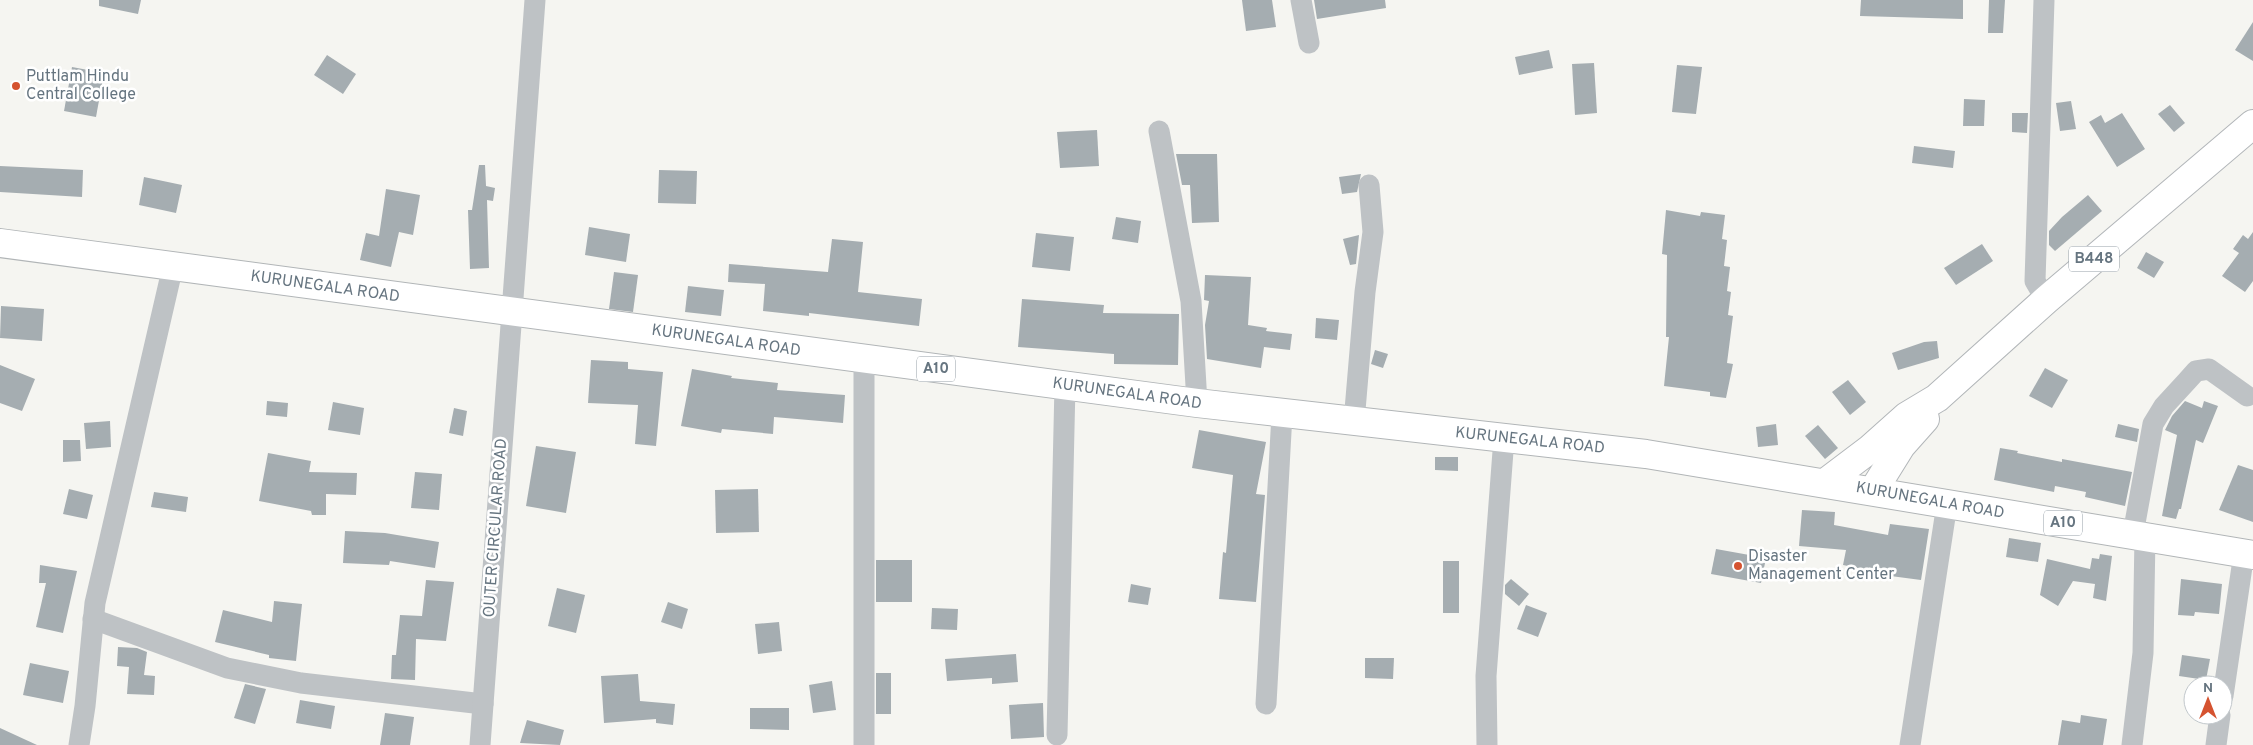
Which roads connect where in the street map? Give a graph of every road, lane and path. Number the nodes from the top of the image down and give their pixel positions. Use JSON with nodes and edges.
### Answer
{"nodes":[{"id":1,"x":535,"y":0,"type":"edge"},
{"id":2,"x":1302,"y":0,"type":"edge"},
{"id":3,"x":2044,"y":0,"type":"edge"},
{"id":4,"x":1309,"y":43,"type":"dead end"},
{"id":5,"x":2253,"y":124,"type":"edge"},
{"id":6,"x":1159,"y":131,"type":"dead end"},
{"id":7,"x":1369,"y":186,"type":"dead end"},
{"id":8,"x":0,"y":243,"type":"edge"},
{"id":9,"x":173,"y":266,"type":"junction"},
{"id":10,"x":2046,"y":300,"type":"junction"},
{"id":11,"x":513,"y":312,"type":"junction"},
{"id":12,"x":864,"y":359,"type":"junction"},
{"id":13,"x":1065,"y":385,"type":"junction"},
{"id":14,"x":2247,"y":396,"type":"dead end"},
{"id":15,"x":1937,"y":398,"type":"junction"},
{"id":16,"x":1197,"y":403,"type":"junction"},
{"id":17,"x":1282,"y":414,"type":"junction"},
{"id":18,"x":1354,"y":422,"type":"junction"},
{"id":19,"x":1504,"y":438,"type":"junction"},
{"id":20,"x":1825,"y":483,"type":"junction"},
{"id":21,"x":1873,"y":491,"type":"junction"},
{"id":22,"x":1948,"y":504,"type":"junction"},
{"id":23,"x":2139,"y":535,"type":"junction"},
{"id":24,"x":2248,"y":554,"type":"edge"},
{"id":25,"x":93,"y":619,"type":"junction"},
{"id":26,"x":2227,"y":675,"type":"edge"},
{"id":27,"x":483,"y":704,"type":"junction"},
{"id":28,"x":1266,"y":704,"type":"dead end"},
{"id":29,"x":2219,"y":725,"type":"edge"},
{"id":30,"x":1057,"y":734,"type":"dead end"},
{"id":31,"x":79,"y":745,"type":"edge"},
{"id":32,"x":480,"y":745,"type":"edge"},
{"id":33,"x":864,"y":745,"type":"edge"},
{"id":34,"x":1486,"y":745,"type":"edge"},
{"id":35,"x":1910,"y":745,"type":"edge"},
{"id":36,"x":2132,"y":745,"type":"edge"},
{"id":37,"x":2216,"y":745,"type":"edge"}],
"edges":[{"from":1,"to":11,"type":"street","name":"OUTER CIRCULAR ROAD"},
{"from":2,"to":4,"type":"street"},
{"from":3,"to":10,"type":"street"},
{"from":5,"to":10,"type":"main road","number":"B448"},
{"from":6,"to":16,"type":"street"},
{"from":7,"to":18,"type":"street"},
{"from":8,"to":9,"type":"main road","name":"KURUNEGALA ROAD","number":"A10"},
{"from":9,"to":11,"type":"main road","name":"KURUNEGALA ROAD","number":"A10"},
{"from":9,"to":25,"type":"street"},
{"from":10,"to":15,"type":"main road","number":"B448"},
{"from":11,"to":12,"type":"main road","name":"KURUNEGALA ROAD","number":"A10"},
{"from":11,"to":27,"type":"street","name":"OUTER CIRCULAR ROAD"},
{"from":12,"to":13,"type":"main road","name":"KURUNEGALA ROAD","number":"A10"},
{"from":12,"to":33,"type":"street"},
{"from":13,"to":16,"type":"main road","name":"KURUNEGALA ROAD","number":"A10"},
{"from":13,"to":30,"type":"street"},
{"from":14,"to":23,"type":"street"},
{"from":15,"to":20,"type":"main road","number":"B448"},
{"from":15,"to":21,"type":"main road","number":"B448"},
{"from":16,"to":17,"type":"main road","name":"KURUNEGALA ROAD","number":"A10"},
{"from":17,"to":18,"type":"main road","name":"KURUNEGALA ROAD","number":"A10"},
{"from":17,"to":28,"type":"street"},
{"from":18,"to":19,"type":"main road","name":"KURUNEGALA ROAD","number":"A10"},
{"from":19,"to":20,"type":"main road","name":"KURUNEGALA ROAD","number":"A10"},
{"from":19,"to":34,"type":"street"},
{"from":20,"to":21,"type":"main road","name":"KURUNEGALA ROAD","number":"A10"},
{"from":21,"to":22,"type":"main road","name":"KURUNEGALA ROAD","number":"A10"},
{"from":22,"to":23,"type":"main road","name":"KURUNEGALA ROAD","number":"A10"},
{"from":22,"to":35,"type":"street"},
{"from":23,"to":24,"type":"main road","name":"KURUNEGALA ROAD","number":"A10"},
{"from":23,"to":36,"type":"street"},
{"from":24,"to":26,"type":"street"},
{"from":25,"to":27,"type":"street"},
{"from":25,"to":31,"type":"street"},
{"from":27,"to":32,"type":"street","name":"OUTER CIRCULAR ROAD"},
{"from":29,"to":37,"type":"street"}]}
